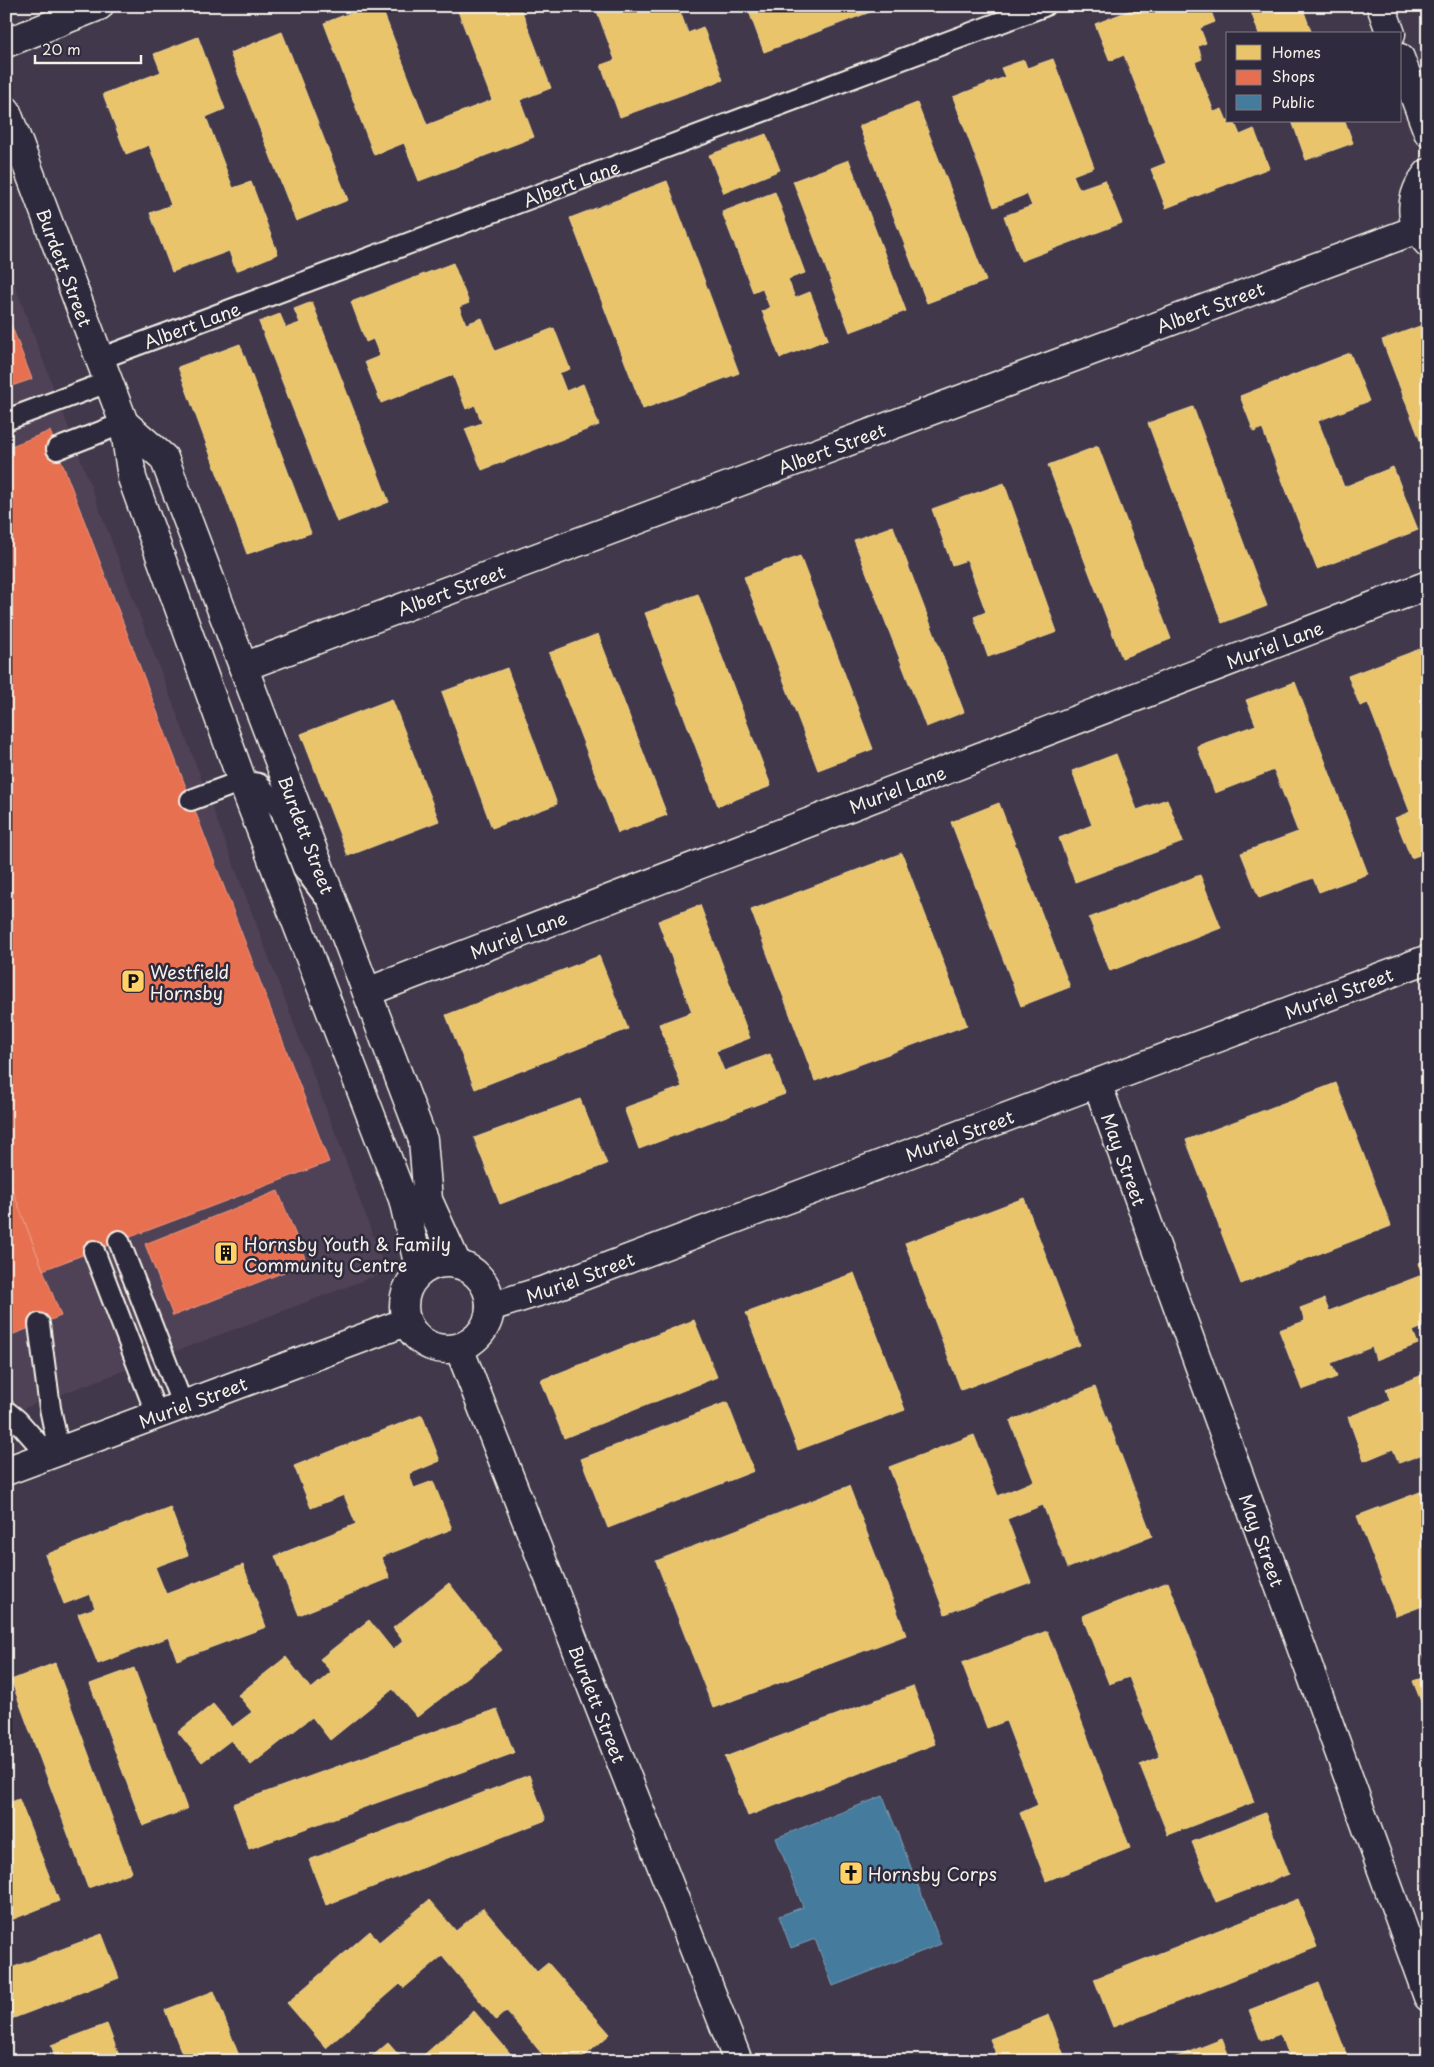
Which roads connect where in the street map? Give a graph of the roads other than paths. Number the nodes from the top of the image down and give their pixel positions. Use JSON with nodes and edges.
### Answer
{"nodes":[{"id":1,"x":99,"y":6,"type":"edge"},
{"id":2,"x":1044,"y":6,"type":"edge"},
{"id":3,"x":1381,"y":6,"type":"edge"},
{"id":4,"x":1390,"y":32,"type":"edge"},
{"id":5,"x":6,"y":42,"type":"edge"},
{"id":6,"x":1402,"y":63,"type":"edge"},
{"id":7,"x":6,"y":110,"type":"edge"},
{"id":8,"x":1428,"y":132,"type":"edge"},
{"id":9,"x":1428,"y":173,"type":"edge"},
{"id":10,"x":1423,"y":236,"type":"edge"},
{"id":11,"x":104,"y":371,"type":"junction"},
{"id":12,"x":6,"y":420,"type":"edge"},
{"id":13,"x":124,"y":423,"type":"junction"},
{"id":14,"x":57,"y":449,"type":"dead end"},
{"id":15,"x":1428,"y":585,"type":"edge"},
{"id":16,"x":243,"y":667,"type":"junction"},
{"id":17,"x":242,"y":781,"type":"junction"},
{"id":18,"x":191,"y":800,"type":"dead end"},
{"id":19,"x":337,"y":913,"type":"junction"},
{"id":20,"x":1428,"y":960,"type":"edge"},
{"id":21,"x":367,"y":992,"type":"junction"},
{"id":22,"x":1098,"y":1083,"type":"junction"},
{"id":23,"x":120,"y":1241,"type":"dead end"},
{"id":24,"x":94,"y":1251,"type":"dead end"},
{"id":25,"x":457,"y":1264,"type":"junction"},
{"id":26,"x":420,"y":1271,"type":"junction"},
{"id":27,"x":490,"y":1307,"type":"junction"},
{"id":28,"x":406,"y":1322,"type":"junction"},
{"id":29,"x":39,"y":1324,"type":"dead end"},
{"id":30,"x":459,"y":1348,"type":"junction"},
{"id":31,"x":183,"y":1406,"type":"junction"},
{"id":32,"x":6,"y":1411,"type":"edge"},
{"id":33,"x":157,"y":1415,"type":"junction"},
{"id":34,"x":53,"y":1453,"type":"junction"},
{"id":35,"x":6,"y":1471,"type":"edge"},
{"id":36,"x":1428,"y":1997,"type":"edge"},
{"id":37,"x":738,"y":2061,"type":"edge"}],
"edges":[{"from":1,"to":5,"type":"street"},
{"from":2,"to":11,"type":"lane","name":"Albert Lane"},
{"from":3,"to":4,"type":"street"},
{"from":6,"to":8,"type":"street"},
{"from":7,"to":11,"type":"street","name":"Burdett Street"},
{"from":9,"to":10,"type":"street"},
{"from":10,"to":16,"type":"street","name":"Albert Street"},
{"from":11,"to":12,"type":"lane","name":"Albert Lane"},
{"from":11,"to":13,"type":"street","name":"Burdett Street"},
{"from":13,"to":14,"type":"lane"},
{"from":13,"to":16,"type":"street","name":"Burdett Street"},
{"from":13,"to":17,"type":"street","name":"Burdett Street"},
{"from":15,"to":21,"type":"street","name":"Muriel Lane"},
{"from":16,"to":19,"type":"street","name":"Burdett Street"},
{"from":17,"to":18,"type":"lane"},
{"from":17,"to":19,"type":"lane"},
{"from":17,"to":26,"type":"street","name":"Burdett Street"},
{"from":19,"to":21,"type":"street","name":"Burdett Street"},
{"from":20,"to":22,"type":"street","name":"Muriel Street"},
{"from":21,"to":25,"type":"street","name":"Burdett Street"},
{"from":22,"to":27,"type":"street","name":"Muriel Street"},
{"from":22,"to":36,"type":"street","name":"May Street"},
{"from":23,"to":31,"type":"lane"},
{"from":24,"to":33,"type":"lane"},
{"from":25,"to":26,"type":"street"},
{"from":25,"to":27,"type":"street"},
{"from":26,"to":28,"type":"street"},
{"from":27,"to":30,"type":"street"},
{"from":28,"to":30,"type":"street"},
{"from":28,"to":31,"type":"street","name":"Muriel Street"},
{"from":29,"to":34,"type":"lane"},
{"from":30,"to":37,"type":"street","name":"Burdett Street"},
{"from":31,"to":33,"type":"street","name":"Muriel Street"},
{"from":32,"to":34,"type":"lane"},
{"from":33,"to":34,"type":"street","name":"Muriel Street"},
{"from":34,"to":35,"type":"street","name":"Muriel Street"}]}
